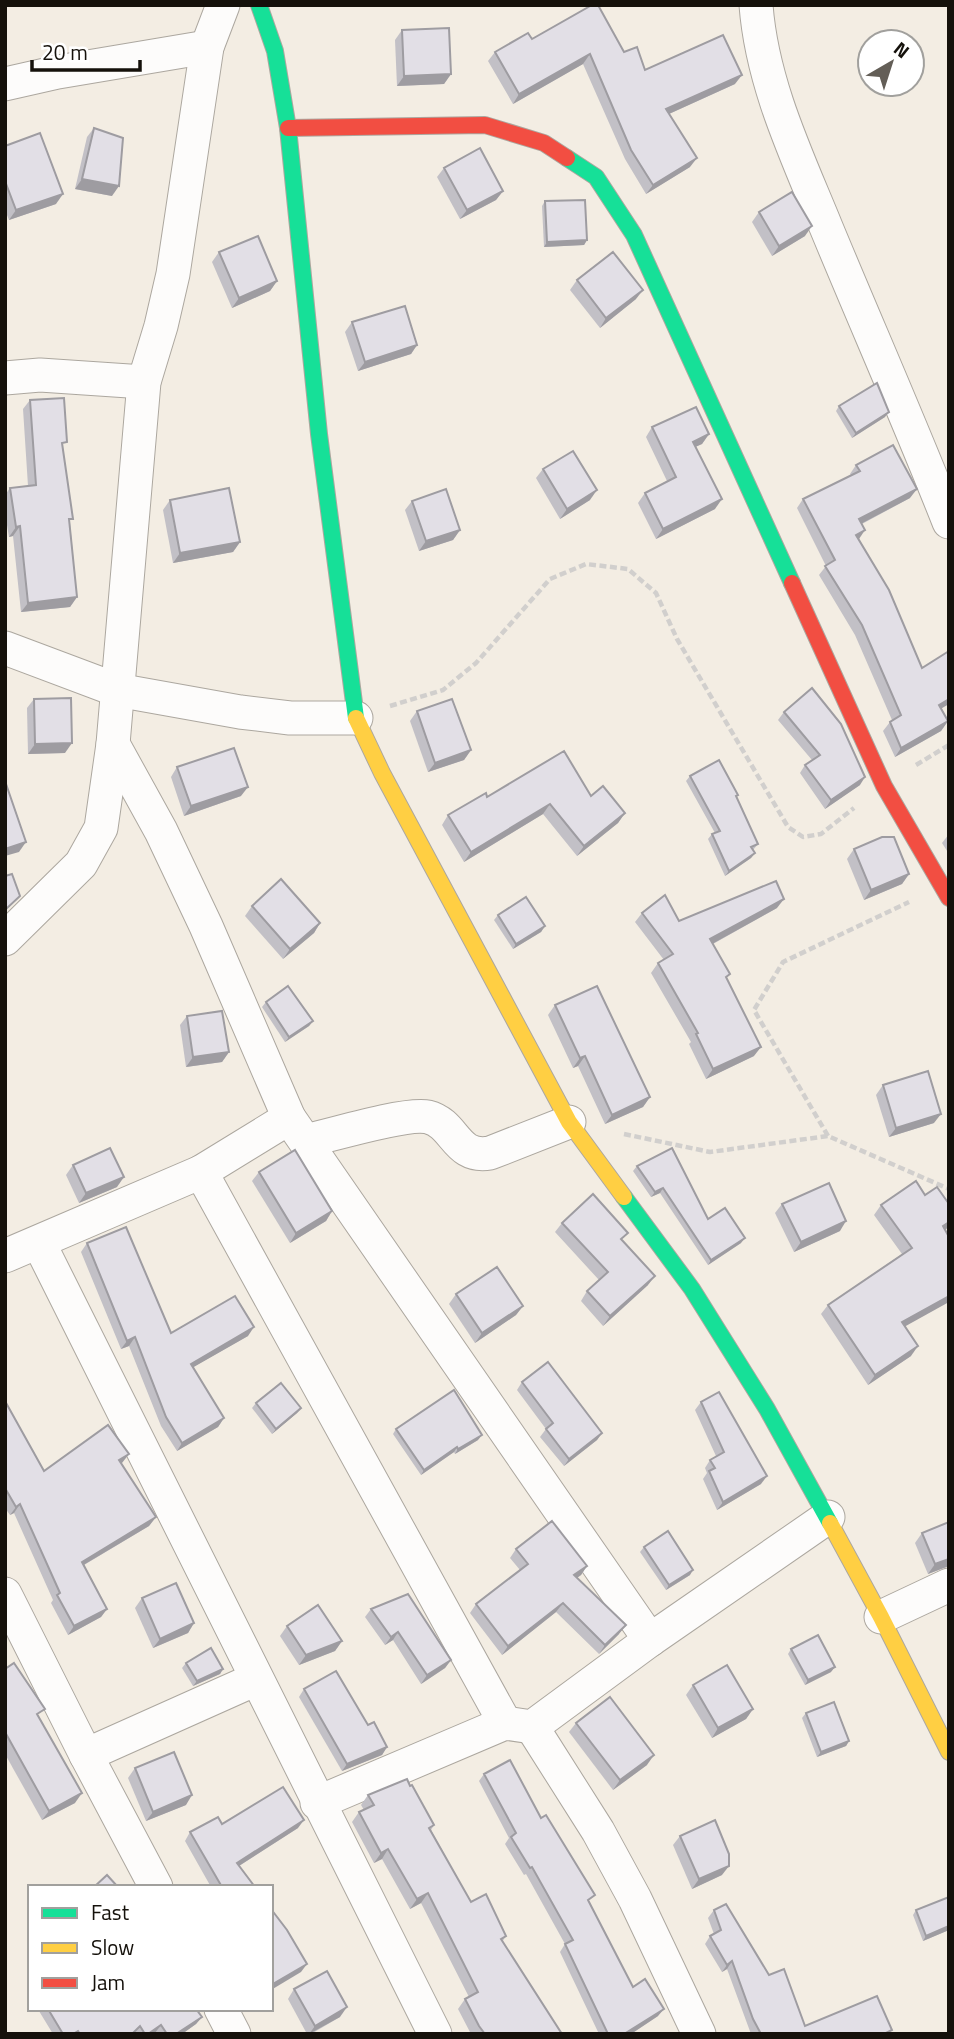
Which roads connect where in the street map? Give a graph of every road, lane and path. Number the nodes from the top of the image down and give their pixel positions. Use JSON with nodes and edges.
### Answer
{"nodes":[{"id":1,"x":223,"y":5,"type":"edge"},
{"id":2,"x":259,"y":5,"type":"edge"},
{"id":3,"x":756,"y":5,"type":"edge"},
{"id":4,"x":207,"y":47,"type":"junction"},
{"id":5,"x":5,"y":84,"type":"edge"},
{"id":6,"x":288,"y":128,"type":"junction"},
{"id":7,"x":5,"y":378,"type":"edge"},
{"id":8,"x":144,"y":382,"type":"junction"},
{"id":9,"x":949,"y":522,"type":"edge"},
{"id":10,"x":5,"y":648,"type":"edge"},
{"id":11,"x":117,"y":690,"type":"junction"},
{"id":12,"x":356,"y":718,"type":"junction"},
{"id":13,"x":113,"y":744,"type":"junction"},
{"id":14,"x":884,"y":786,"type":"junction"},
{"id":15,"x":945,"y":892,"type":"edge"},
{"id":16,"x":5,"y":939,"type":"edge"},
{"id":17,"x":569,"y":1122,"type":"junction"},
{"id":18,"x":298,"y":1129,"type":"junction"},
{"id":19,"x":828,"y":1136,"type":"junction"},
{"id":20,"x":201,"y":1172,"type":"junction"},
{"id":21,"x":949,"y":1189,"type":"edge"},
{"id":22,"x":38,"y":1243,"type":"junction"},
{"id":23,"x":5,"y":1256,"type":"edge"},
{"id":24,"x":828,"y":1517,"type":"junction"},
{"id":25,"x":949,"y":1584,"type":"edge"},
{"id":26,"x":5,"y":1594,"type":"edge"},
{"id":27,"x":881,"y":1617,"type":"junction"},
{"id":28,"x":650,"y":1640,"type":"junction"},
{"id":29,"x":256,"y":1679,"type":"junction"},
{"id":30,"x":518,"y":1725,"type":"junction"},
{"id":31,"x":949,"y":1752,"type":"edge"},
{"id":32,"x":86,"y":1755,"type":"junction"},
{"id":33,"x":317,"y":1803,"type":"junction"},
{"id":34,"x":155,"y":1885,"type":"edge"},
{"id":35,"x":222,"y":2011,"type":"edge"},
{"id":36,"x":234,"y":2034,"type":"edge"},
{"id":37,"x":435,"y":2034,"type":"edge"},
{"id":38,"x":699,"y":2034,"type":"edge"}],
"edges":[{"from":1,"to":4,"type":"street"},
{"from":2,"to":6,"type":"street"},
{"from":3,"to":9,"type":"street"},
{"from":4,"to":5,"type":"street"},
{"from":4,"to":8,"type":"street"},
{"from":6,"to":12,"type":"street"},
{"from":6,"to":14,"type":"street"},
{"from":7,"to":8,"type":"street"},
{"from":8,"to":11,"type":"street"},
{"from":10,"to":11,"type":"street"},
{"from":11,"to":12,"type":"street"},
{"from":11,"to":13,"type":"street"},
{"from":12,"to":14,"type":"path"},
{"from":12,"to":17,"type":"street"},
{"from":13,"to":16,"type":"street"},
{"from":13,"to":18,"type":"street"},
{"from":14,"to":15,"type":"street"},
{"from":15,"to":19,"type":"path"},
{"from":17,"to":18,"type":"street"},
{"from":17,"to":19,"type":"path"},
{"from":17,"to":24,"type":"street"},
{"from":18,"to":20,"type":"street"},
{"from":18,"to":28,"type":"street"},
{"from":19,"to":21,"type":"path"},
{"from":20,"to":22,"type":"street"},
{"from":20,"to":30,"type":"street"},
{"from":22,"to":23,"type":"street"},
{"from":22,"to":29,"type":"street"},
{"from":24,"to":27,"type":"street"},
{"from":24,"to":28,"type":"street"},
{"from":25,"to":27,"type":"street"},
{"from":26,"to":32,"type":"street"},
{"from":27,"to":31,"type":"street"},
{"from":28,"to":30,"type":"street"},
{"from":29,"to":32,"type":"street"},
{"from":29,"to":33,"type":"street"},
{"from":30,"to":33,"type":"street"},
{"from":30,"to":38,"type":"street"},
{"from":32,"to":34,"type":"street"},
{"from":33,"to":37,"type":"street"},
{"from":35,"to":36,"type":"street"}]}
